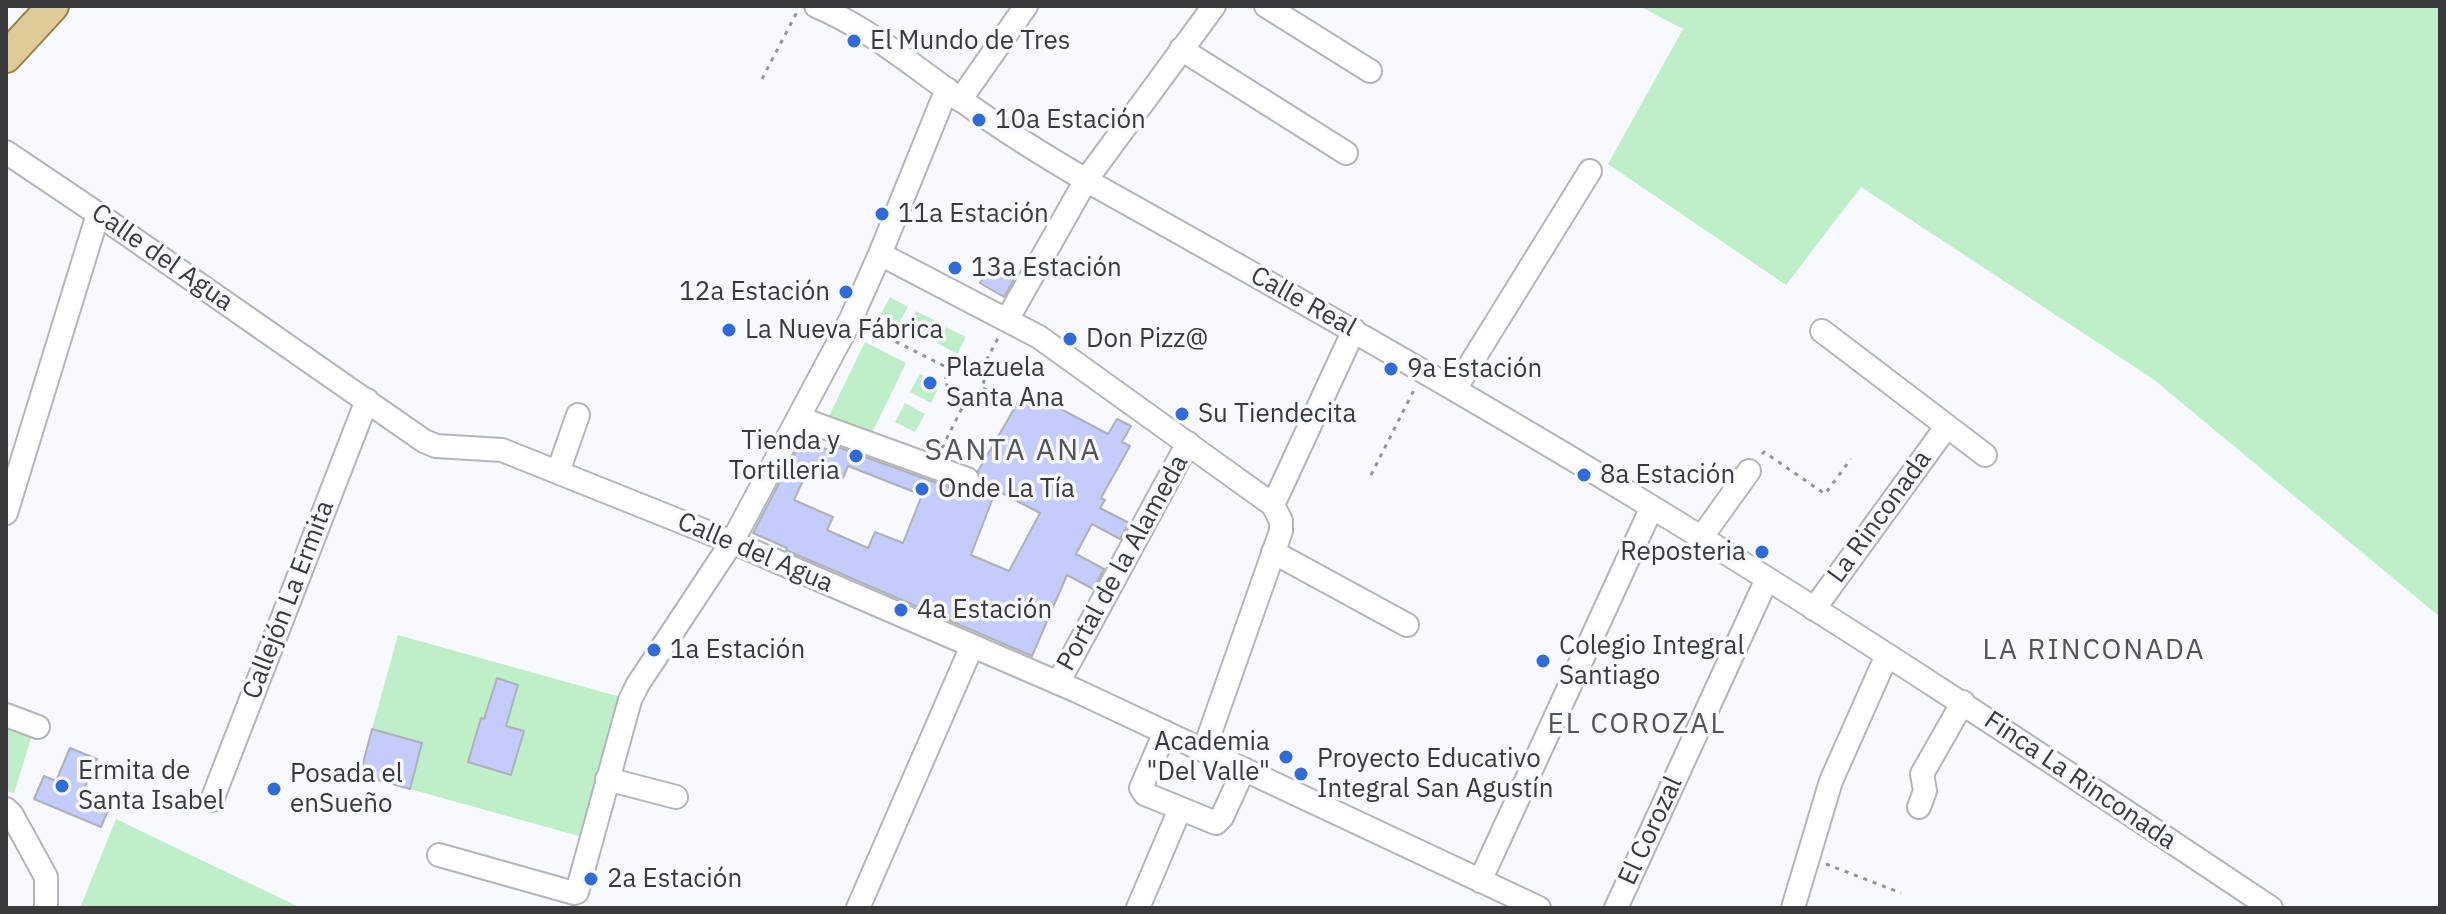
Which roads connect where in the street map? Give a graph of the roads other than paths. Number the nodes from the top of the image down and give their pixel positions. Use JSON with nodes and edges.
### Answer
{"nodes":[{"id":1,"x":53,"y":6,"type":"edge"},
{"id":2,"x":816,"y":6,"type":"edge"},
{"id":3,"x":1026,"y":6,"type":"edge"},
{"id":4,"x":1214,"y":6,"type":"edge"},
{"id":5,"x":1266,"y":6,"type":"edge"},
{"id":6,"x":1181,"y":49,"type":"junction"},
{"id":7,"x":6,"y":57,"type":"edge"},
{"id":8,"x":1370,"y":71,"type":"dead end"},
{"id":9,"x":954,"y":94,"type":"junction"},
{"id":10,"x":6,"y":152,"type":"edge"},
{"id":11,"x":1346,"y":153,"type":"dead end"},
{"id":12,"x":1590,"y":171,"type":"dead end"},
{"id":13,"x":1086,"y":180,"type":"junction"},
{"id":14,"x":98,"y":214,"type":"junction"},
{"id":15,"x":880,"y":254,"type":"junction"},
{"id":16,"x":1007,"y":320,"type":"junction"},
{"id":17,"x":1354,"y":330,"type":"junction"},
{"id":18,"x":1822,"y":331,"type":"dead end"},
{"id":19,"x":1455,"y":389,"type":"junction"},
{"id":20,"x":367,"y":400,"type":"junction"},
{"id":21,"x":578,"y":415,"type":"dead end"},
{"id":22,"x":799,"y":418,"type":"junction"},
{"id":23,"x":1947,"y":426,"type":"junction"},
{"id":24,"x":1188,"y":443,"type":"junction"},
{"id":25,"x":1985,"y":455,"type":"dead end"},
{"id":26,"x":1749,"y":471,"type":"road end"},
{"id":27,"x":558,"y":472,"type":"junction"},
{"id":28,"x":967,"y":479,"type":"dead end"},
{"id":29,"x":1273,"y":505,"type":"junction"},
{"id":30,"x":1652,"y":507,"type":"junction"},
{"id":31,"x":6,"y":513,"type":"edge"},
{"id":32,"x":1701,"y":538,"type":"junction"},
{"id":33,"x":732,"y":542,"type":"junction"},
{"id":34,"x":1273,"y":552,"type":"junction"},
{"id":35,"x":1767,"y":579,"type":"junction"},
{"id":36,"x":1793,"y":595,"type":"joint"},
{"id":37,"x":1814,"y":609,"type":"junction"},
{"id":38,"x":1407,"y":625,"type":"dead end"},
{"id":39,"x":972,"y":646,"type":"junction"},
{"id":40,"x":1887,"y":655,"type":"junction"},
{"id":41,"x":1058,"y":683,"type":"junction"},
{"id":42,"x":1963,"y":702,"type":"junction"},
{"id":43,"x":6,"y":715,"type":"edge"},
{"id":44,"x":38,"y":727,"type":"dead end"},
{"id":45,"x":1165,"y":732,"type":"junction"},
{"id":46,"x":1204,"y":750,"type":"junction"},
{"id":47,"x":1244,"y":769,"type":"junction"},
{"id":48,"x":607,"y":779,"type":"junction"},
{"id":49,"x":676,"y":797,"type":"dead end"},
{"id":50,"x":212,"y":800,"type":"dead end"},
{"id":51,"x":1919,"y":807,"type":"dead end"},
{"id":52,"x":6,"y":809,"type":"edge"},
{"id":53,"x":1180,"y":809,"type":"junction"},
{"id":54,"x":439,"y":855,"type":"dead end"},
{"id":55,"x":1480,"y":881,"type":"junction"},
{"id":56,"x":1497,"y":899,"type":"edge"},
{"id":57,"x":46,"y":908,"type":"edge"},
{"id":58,"x":858,"y":908,"type":"edge"},
{"id":59,"x":1138,"y":908,"type":"edge"},
{"id":60,"x":1539,"y":908,"type":"edge"},
{"id":61,"x":1616,"y":908,"type":"edge"},
{"id":62,"x":1793,"y":908,"type":"edge"},
{"id":63,"x":2271,"y":908,"type":"edge"}],
"edges":[{"from":1,"to":7,"type":"main road"},
{"from":2,"to":9,"type":"street","name":"Calle Real"},
{"from":3,"to":9,"type":"street"},
{"from":4,"to":6,"type":"street"},
{"from":5,"to":8,"type":"street"},
{"from":6,"to":11,"type":"street"},
{"from":6,"to":13,"type":"street"},
{"from":9,"to":13,"type":"street","name":"Calle Real"},
{"from":9,"to":15,"type":"street"},
{"from":10,"to":14,"type":"street","name":"Calle del Agua"},
{"from":12,"to":19,"type":"street"},
{"from":13,"to":16,"type":"street"},
{"from":13,"to":17,"type":"street","name":"Calle Real"},
{"from":14,"to":20,"type":"street","name":"Calle del Agua"},
{"from":14,"to":31,"type":"street"},
{"from":15,"to":16,"type":"street"},
{"from":15,"to":22,"type":"street"},
{"from":16,"to":24,"type":"street"},
{"from":17,"to":19,"type":"street","name":"Calle Real"},
{"from":17,"to":29,"type":"street"},
{"from":18,"to":23,"type":"street","name":"La Rinconada"},
{"from":19,"to":30,"type":"street","name":"Calle Real"},
{"from":20,"to":27,"type":"street","name":"Calle del Agua"},
{"from":20,"to":50,"type":"street","name":"Callejón La Ermita"},
{"from":21,"to":27,"type":"street"},
{"from":22,"to":28,"type":"street"},
{"from":22,"to":33,"type":"street"},
{"from":23,"to":25,"type":"street","name":"La Rinconada"},
{"from":23,"to":37,"type":"street","name":"La Rinconada"},
{"from":24,"to":29,"type":"street"},
{"from":24,"to":41,"type":"street","name":"Portal de la Alameda"},
{"from":26,"to":32,"type":"street"},
{"from":27,"to":33,"type":"street","name":"Calle del Agua"},
{"from":29,"to":34,"type":"street"},
{"from":30,"to":32,"type":"street","name":"Calle Real"},
{"from":30,"to":55,"type":"street"},
{"from":32,"to":35,"type":"street","name":"Calle Real"},
{"from":33,"to":39,"type":"street","name":"Calle del Agua"},
{"from":33,"to":48,"type":"street"},
{"from":34,"to":38,"type":"street"},
{"from":34,"to":46,"type":"street"},
{"from":35,"to":36,"type":"street","name":"Calle Real"},
{"from":35,"to":61,"type":"street","name":"El Corozal"},
{"from":36,"to":37,"type":"street","name":"La Rinconada"},
{"from":37,"to":40,"type":"street","name":"La Rinconada"},
{"from":39,"to":41,"type":"street","name":"Calle del Agua"},
{"from":39,"to":58,"type":"street"},
{"from":40,"to":42,"type":"street","name":"Finca La Rinconada"},
{"from":40,"to":62,"type":"street"},
{"from":41,"to":45,"type":"street","name":"Calle del Agua"},
{"from":42,"to":51,"type":"street"},
{"from":42,"to":63,"type":"street","name":"Finca La Rinconada"},
{"from":43,"to":44,"type":"street"},
{"from":45,"to":46,"type":"street","name":"Calle del Agua"},
{"from":45,"to":53,"type":"street"},
{"from":46,"to":47,"type":"street","name":"Calle del Agua"},
{"from":47,"to":53,"type":"street"},
{"from":47,"to":55,"type":"street","name":"Calle del Agua"},
{"from":48,"to":49,"type":"street"},
{"from":48,"to":54,"type":"street"},
{"from":52,"to":57,"type":"street"},
{"from":53,"to":59,"type":"street"},
{"from":55,"to":56,"type":"street","name":"Calle del Agua"},
{"from":56,"to":60,"type":"street","name":"Calle del Agua"}]}
